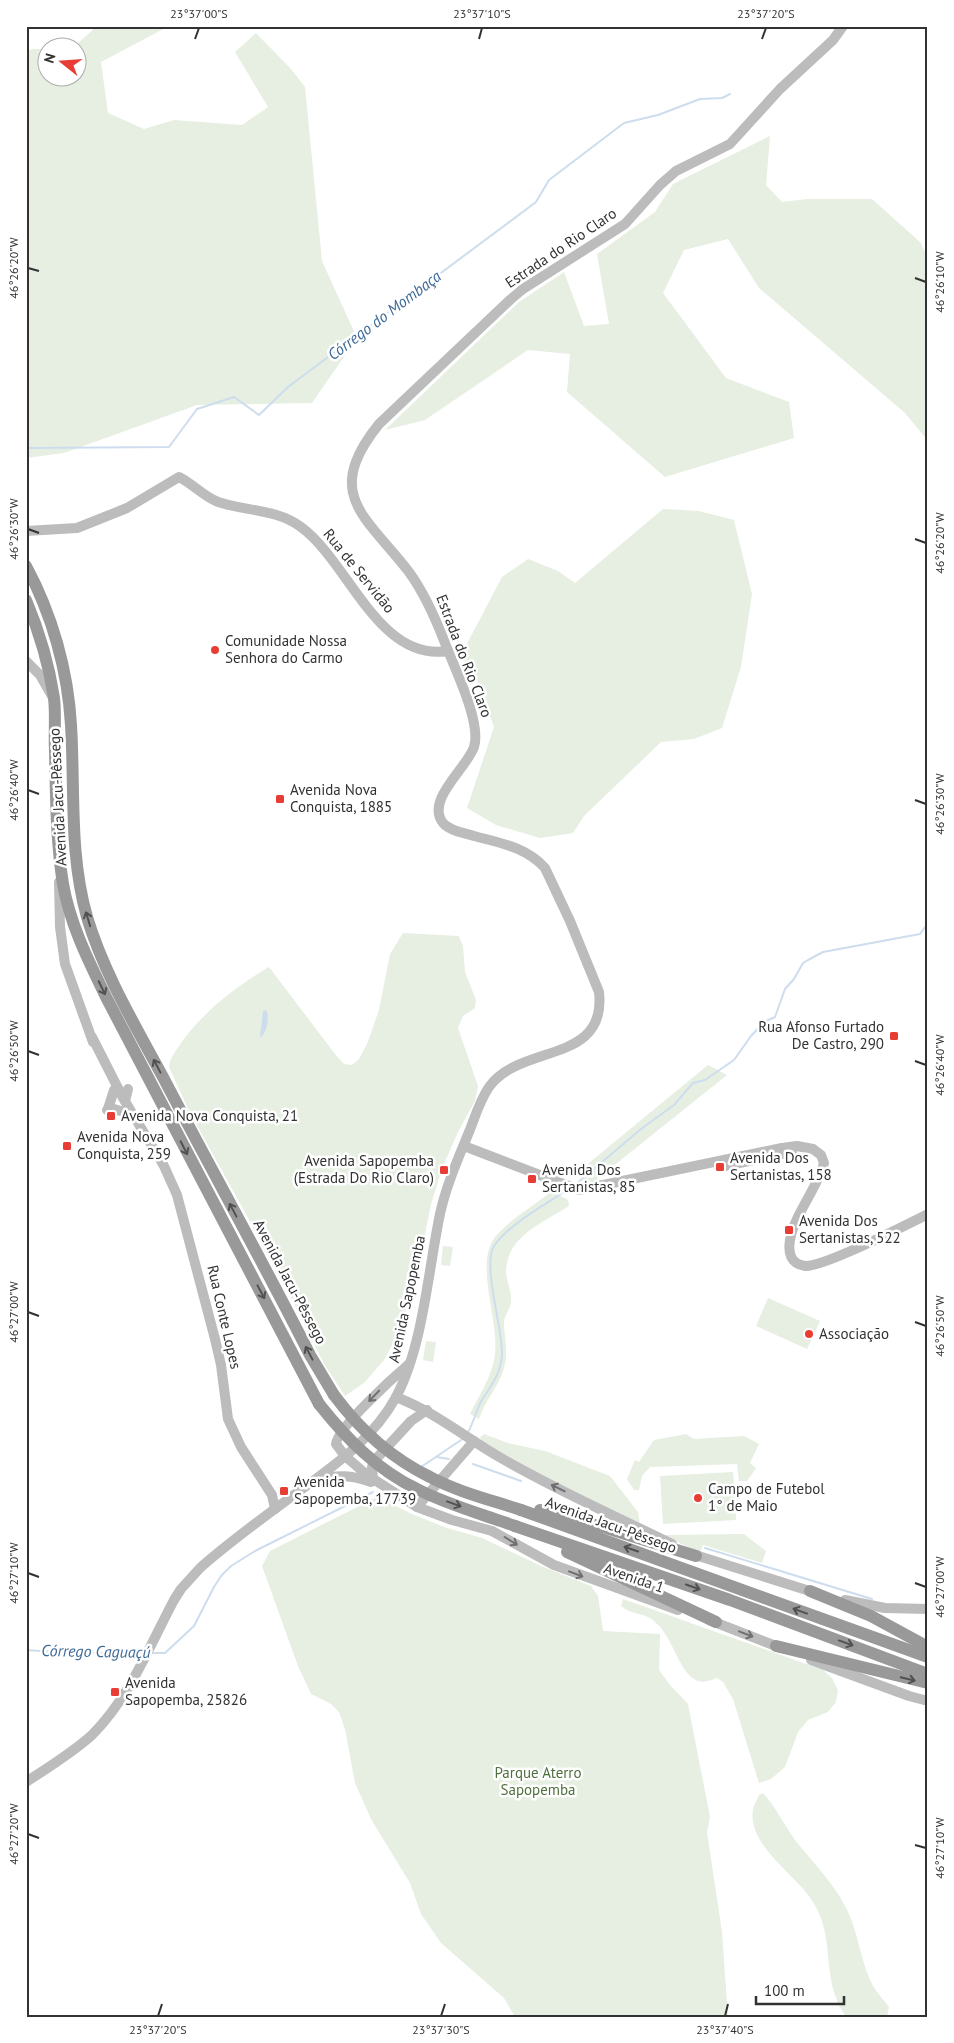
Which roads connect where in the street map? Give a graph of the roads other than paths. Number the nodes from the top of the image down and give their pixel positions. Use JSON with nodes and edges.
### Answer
{"nodes":[{"id":1,"x":843,"y":26,"type":"edge"},
{"id":2,"x":26,"y":531,"type":"edge"},
{"id":3,"x":26,"y":566,"type":"edge"},
{"id":4,"x":26,"y":600,"type":"edge"},
{"id":5,"x":42,"y":645,"type":"junction"},
{"id":6,"x":448,"y":651,"type":"junction"},
{"id":7,"x":27,"y":662,"type":"edge"},
{"id":8,"x":54,"y":699,"type":"junction"},
{"id":9,"x":60,"y":853,"type":"junction"},
{"id":10,"x":122,"y":1098,"type":"junction"},
{"id":11,"x":464,"y":1146,"type":"junction"},
{"id":12,"x":807,"y":1148,"type":"junction"},
{"id":13,"x":735,"y":1157,"type":"junction"},
{"id":14,"x":697,"y":1166,"type":"junction"},
{"id":15,"x":720,"y":1166,"type":"junction"},
{"id":16,"x":928,"y":1214,"type":"edge"},
{"id":17,"x":410,"y":1363,"type":"junction"},
{"id":18,"x":396,"y":1397,"type":"junction"},
{"id":19,"x":427,"y":1410,"type":"junction"},
{"id":20,"x":472,"y":1440,"type":"junction"},
{"id":21,"x":345,"y":1456,"type":"junction"},
{"id":22,"x":376,"y":1482,"type":"junction"},
{"id":23,"x":309,"y":1484,"type":"junction"},
{"id":24,"x":272,"y":1495,"type":"junction"},
{"id":25,"x":286,"y":1501,"type":"junction"},
{"id":26,"x":417,"y":1507,"type":"junction"},
{"id":27,"x":275,"y":1509,"type":"junction"},
{"id":28,"x":522,"y":1511,"type":"junction"},
{"id":29,"x":528,"y":1531,"type":"junction"},
{"id":30,"x":696,"y":1556,"type":"junction"},
{"id":31,"x":810,"y":1592,"type":"junction"},
{"id":32,"x":928,"y":1609,"type":"edge"},
{"id":33,"x":716,"y":1622,"type":"junction"},
{"id":34,"x":776,"y":1646,"type":"junction"},
{"id":35,"x":928,"y":1647,"type":"edge"},
{"id":36,"x":928,"y":1657,"type":"edge"},
{"id":37,"x":928,"y":1674,"type":"edge"},
{"id":38,"x":928,"y":1684,"type":"edge"},
{"id":39,"x":926,"y":1702,"type":"edge"},
{"id":40,"x":26,"y":1782,"type":"edge"}],
"edges":[{"from":1,"to":6,"type":"main road","name":"Estrada do Rio Claro"},
{"from":2,"to":6,"type":"main road","name":"Rua de Servidão"},
{"from":28,"to":3,"type":"highway","name":"Avenida Jacu-Pêssego","one_way":true,"bridge":true},
{"from":4,"to":5,"type":"highway","name":"Avenida Jacu-Pêssego"},
{"from":5,"to":7,"type":"main road"},
{"from":5,"to":8,"type":"highway","name":"Avenida Jacu-Pêssego"},
{"from":6,"to":11,"type":"main road","name":"Estrada do Rio Claro"},
{"from":7,"to":8,"type":"main road"},
{"from":8,"to":9,"type":"highway","name":"Avenida Jacu-Pêssego"},
{"from":9,"to":10,"type":"main road","name":"Rua Conte Lopes"},
{"from":9,"to":29,"type":"highway","name":"Avenida Jacu-Pêssego","one_way":true,"bridge":true},
{"from":10,"to":10,"type":"main road"},
{"from":10,"to":24,"type":"main road","name":"Rua Conte Lopes"},
{"from":11,"to":14,"type":"main road"},
{"from":11,"to":17,"type":"main road","name":"Avenida Sapopemba"},
{"from":12,"to":13,"type":"main road"},
{"from":12,"to":15,"type":"main road"},
{"from":12,"to":16,"type":"main road"},
{"from":13,"to":14,"type":"main road"},
{"from":13,"to":15,"type":"main road"},
{"from":14,"to":15,"type":"main road"},
{"from":17,"to":18,"type":"main road","name":"Avenida Sapopemba"},
{"from":17,"to":21,"type":"main road","one_way":true},
{"from":18,"to":19,"type":"main road"},
{"from":18,"to":21,"type":"main road","name":"Avenida Sapopemba"},
{"from":19,"to":20,"type":"main road"},
{"from":19,"to":22,"type":"main road"},
{"from":20,"to":26,"type":"main road"},
{"from":30,"to":20,"type":"main road","one_way":true},
{"from":21,"to":22,"type":"main road","name":"Avenida 1"},
{"from":21,"to":23,"type":"main road","name":"Avenida Sapopemba"},
{"from":22,"to":23,"type":"main road"},
{"from":22,"to":26,"type":"main road","name":"Avenida 1"},
{"from":23,"to":25,"type":"main road","name":"Avenida Sapopemba"},
{"from":24,"to":25,"type":"main road"},
{"from":24,"to":27,"type":"main road","name":"Rua Conte Lopes"},
{"from":25,"to":27,"type":"main road","name":"Avenida Sapopemba"},
{"from":26,"to":33,"type":"main road","name":"Avenida 1","one_way":true},
{"from":27,"to":40,"type":"main road","name":"Avenida Sapopemba"},
{"from":28,"to":30,"type":"highway"},
{"from":36,"to":28,"type":"highway","name":"Avenida Jacu-Pêssego","one_way":true},
{"from":29,"to":33,"type":"highway"},
{"from":29,"to":37,"type":"highway","name":"Avenida Jacu-Pêssego","one_way":true},
{"from":30,"to":31,"type":"main road"},
{"from":31,"to":32,"type":"main road"},
{"from":31,"to":35,"type":"highway"},
{"from":33,"to":34,"type":"main road","name":"Avenida 1","one_way":true},
{"from":34,"to":38,"type":"highway","one_way":true},
{"from":34,"to":39,"type":"main road","name":"Avenida 1"}]}
